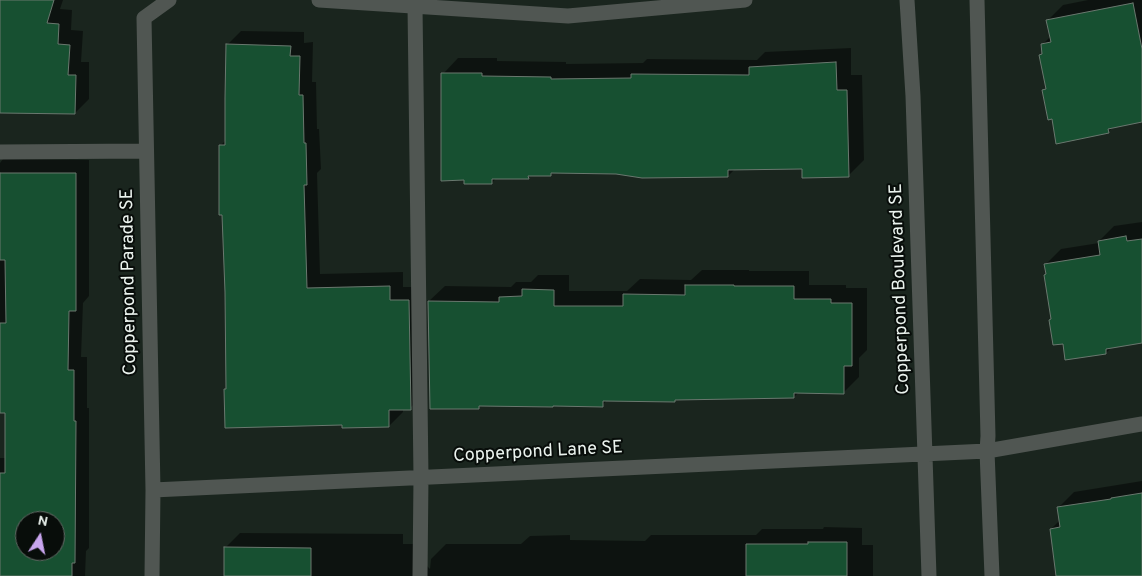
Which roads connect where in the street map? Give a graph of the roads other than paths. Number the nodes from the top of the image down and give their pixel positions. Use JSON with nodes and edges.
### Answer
{"nodes":[{"id":1,"x":169,"y":0,"type":"edge"},
{"id":2,"x":319,"y":0,"type":"edge"},
{"id":3,"x":744,"y":0,"type":"edge"},
{"id":4,"x":907,"y":0,"type":"edge"},
{"id":5,"x":977,"y":0,"type":"edge"},
{"id":6,"x":415,"y":6,"type":"junction"},
{"id":7,"x":146,"y":151,"type":"junction"},
{"id":8,"x":0,"y":152,"type":"edge"},
{"id":9,"x":1142,"y":424,"type":"edge"},
{"id":10,"x":987,"y":451,"type":"junction"},
{"id":11,"x":925,"y":454,"type":"junction"},
{"id":12,"x":421,"y":478,"type":"junction"},
{"id":13,"x":153,"y":490,"type":"junction"},
{"id":14,"x":152,"y":576,"type":"edge"},
{"id":15,"x":420,"y":576,"type":"edge"},
{"id":16,"x":929,"y":576,"type":"edge"},
{"id":17,"x":992,"y":576,"type":"edge"}],
"edges":[{"from":1,"to":7,"type":"street","name":"Copperpond Parade SE"},
{"from":2,"to":6,"type":"street"},
{"from":3,"to":6,"type":"street"},
{"from":4,"to":11,"type":"street","name":"Copperpond Boulevard SE"},
{"from":5,"to":10,"type":"street"},
{"from":6,"to":12,"type":"street"},
{"from":7,"to":8,"type":"street"},
{"from":7,"to":13,"type":"street","name":"Copperpond Parade SE"},
{"from":9,"to":10,"type":"street","name":"Copperpond Lane SE"},
{"from":10,"to":11,"type":"street","name":"Copperpond Lane SE"},
{"from":10,"to":17,"type":"street"},
{"from":11,"to":12,"type":"street","name":"Copperpond Lane SE"},
{"from":11,"to":16,"type":"street","name":"Copperpond Boulevard SE"},
{"from":12,"to":13,"type":"street","name":"Copperpond Lane SE"},
{"from":12,"to":15,"type":"street"},
{"from":13,"to":14,"type":"street","name":"Copperpond Parade SE"}]}
